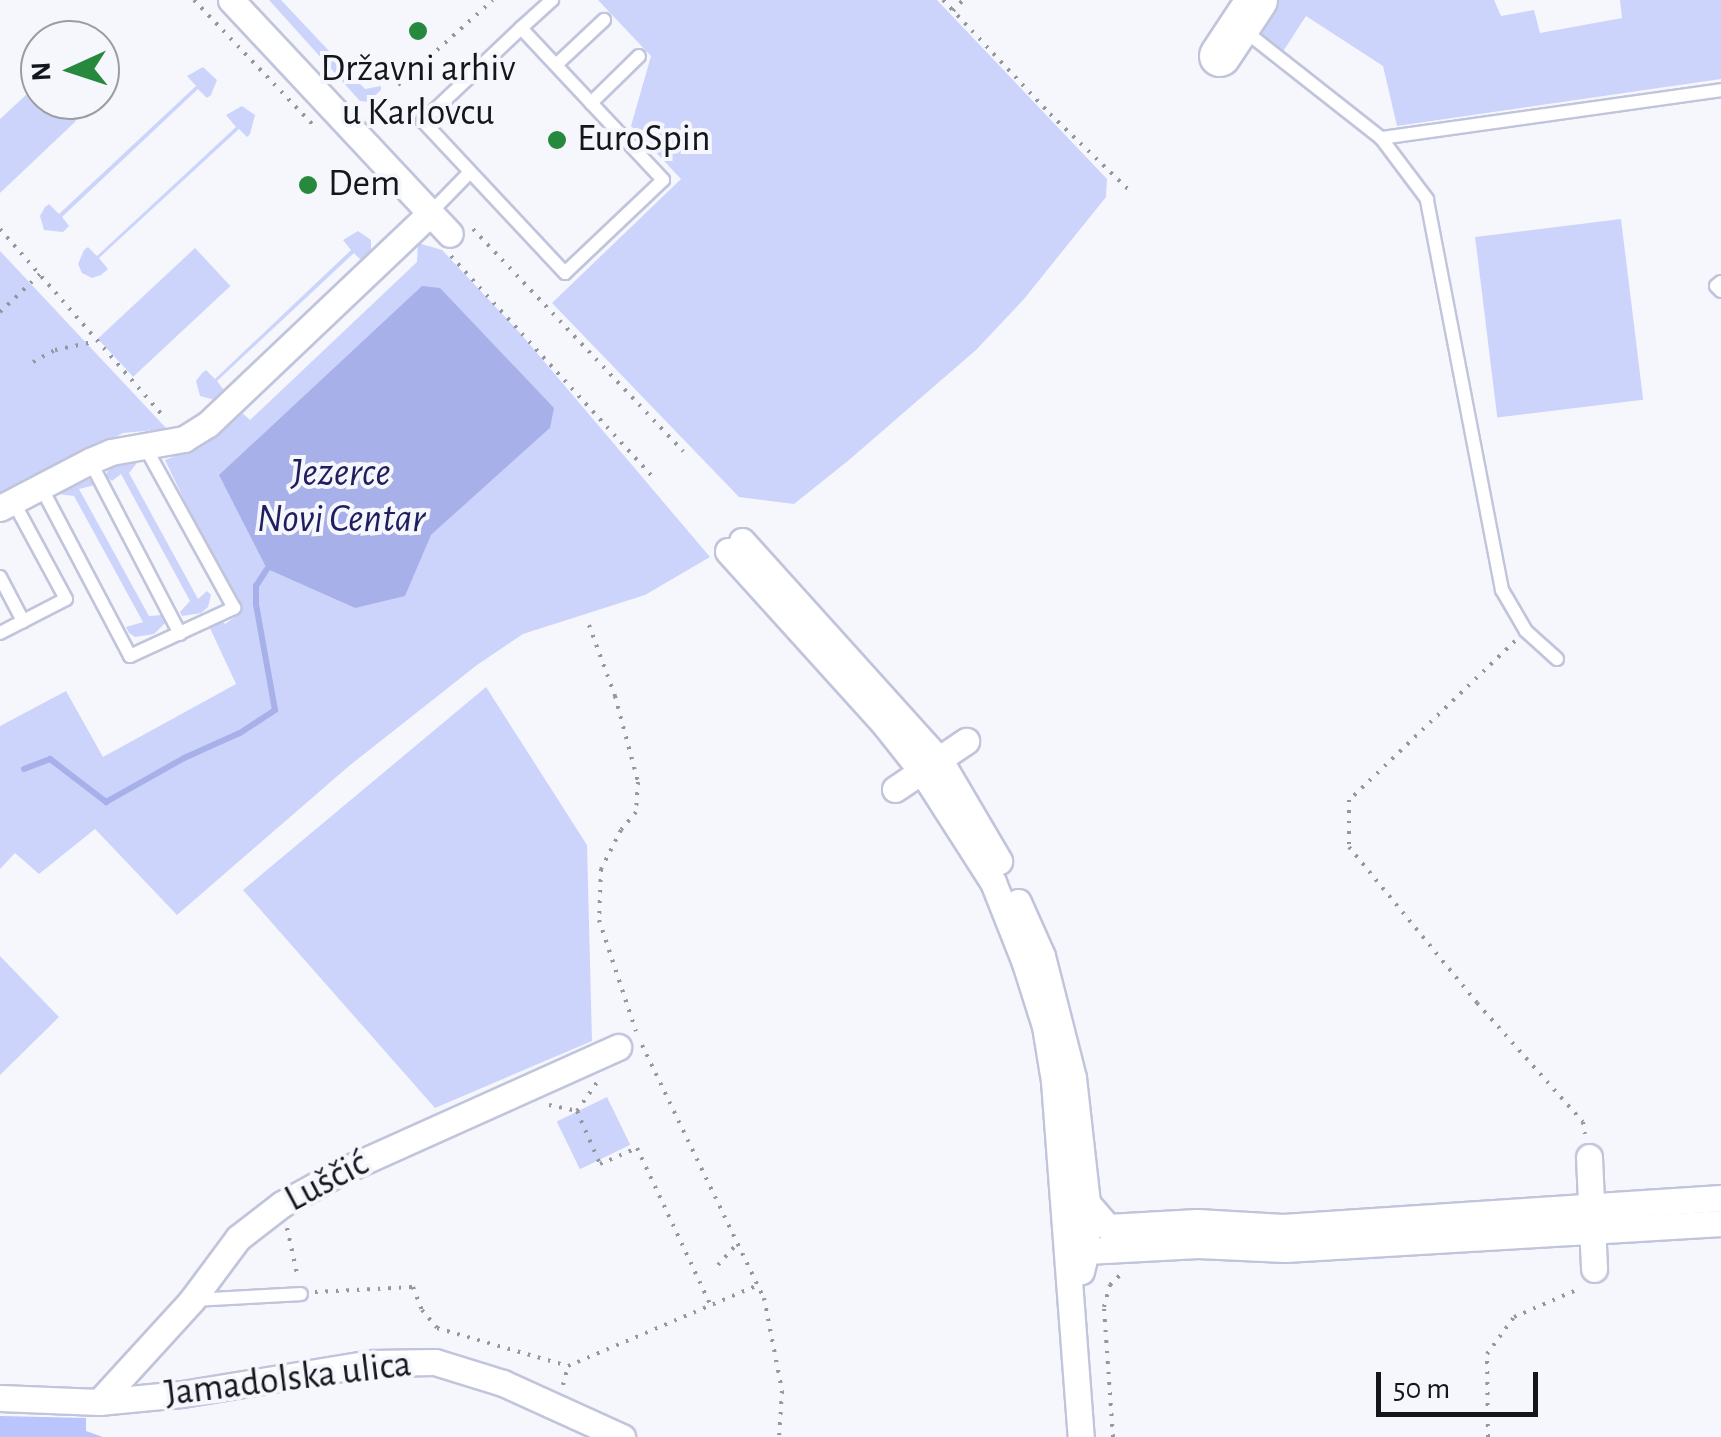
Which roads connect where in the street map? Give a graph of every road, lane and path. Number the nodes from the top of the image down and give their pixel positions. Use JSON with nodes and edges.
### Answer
{"nodes":[{"id":1,"x":231,"y":0,"type":"edge"},
{"id":2,"x":493,"y":0,"type":"edge"},
{"id":3,"x":552,"y":0,"type":"edge"},
{"id":4,"x":943,"y":0,"type":"edge"},
{"id":5,"x":963,"y":0,"type":"edge"},
{"id":6,"x":953,"y":10,"type":"junction"},
{"id":7,"x":604,"y":20,"type":"dead end"},
{"id":8,"x":1239,"y":27,"type":"edge"},
{"id":9,"x":522,"y":28,"type":"junction"},
{"id":10,"x":639,"y":56,"type":"dead end"},
{"id":11,"x":556,"y":65,"type":"junction"},
{"id":12,"x":398,"y":85,"type":"dead end"},
{"id":13,"x":1721,"y":90,"type":"edge"},
{"id":14,"x":591,"y":104,"type":"junction"},
{"id":15,"x":1381,"y":138,"type":"junction"},
{"id":16,"x":470,"y":172,"type":"junction"},
{"id":17,"x":1131,"y":192,"type":"dead end"},
{"id":18,"x":430,"y":213,"type":"junction"},
{"id":19,"x":0,"y":230,"type":"edge"},
{"id":20,"x":450,"y":234,"type":"dead end"},
{"id":21,"x":40,"y":274,"type":"junction"},
{"id":22,"x":1721,"y":282,"type":"edge"},
{"id":23,"x":1721,"y":292,"type":"edge"},
{"id":24,"x":0,"y":312,"type":"edge"},
{"id":25,"x":96,"y":342,"type":"junction"},
{"id":26,"x":34,"y":362,"type":"dead end"},
{"id":27,"x":184,"y":439,"type":"junction"},
{"id":28,"x":145,"y":446,"type":"junction"},
{"id":29,"x":90,"y":461,"type":"junction"},
{"id":30,"x":41,"y":487,"type":"junction"},
{"id":31,"x":7,"y":505,"type":"edge"},
{"id":32,"x":735,"y":546,"type":"dead end"},
{"id":33,"x":0,"y":577,"type":"edge"},
{"id":34,"x":23,"y":622,"type":"junction"},
{"id":35,"x":589,"y":626,"type":"dead end"},
{"id":36,"x":1526,"y":630,"type":"junction"},
{"id":37,"x":0,"y":633,"type":"edge"},
{"id":38,"x":180,"y":634,"type":"junction"},
{"id":39,"x":1557,"y":659,"type":"dead end"},
{"id":40,"x":966,"y":742,"type":"dead end"},
{"id":41,"x":932,"y":768,"type":"junction"},
{"id":42,"x":895,"y":789,"type":"dead end"},
{"id":43,"x":618,"y":1047,"type":"dead end"},
{"id":44,"x":597,"y":1082,"type":"dead end"},
{"id":45,"x":543,"y":1104,"type":"dead end"},
{"id":46,"x":577,"y":1111,"type":"junction"},
{"id":47,"x":1589,"y":1156,"type":"joint"},
{"id":48,"x":1721,"y":1198,"type":"edge"},
{"id":49,"x":1087,"y":1203,"type":"junction"},
{"id":50,"x":282,"y":1204,"type":"junction"},
{"id":51,"x":1592,"y":1217,"type":"junction"},
{"id":52,"x":1721,"y":1223,"type":"edge"},
{"id":53,"x":1108,"y":1228,"type":"junction"},
{"id":54,"x":1068,"y":1231,"type":"junction"},
{"id":55,"x":738,"y":1243,"type":"junction"},
{"id":56,"x":1086,"y":1251,"type":"junction"},
{"id":57,"x":718,"y":1265,"type":"dead end"},
{"id":58,"x":1594,"y":1269,"type":"joint"},
{"id":59,"x":1122,"y":1272,"type":"dead end"},
{"id":60,"x":758,"y":1285,"type":"junction"},
{"id":61,"x":318,"y":1292,"type":"dead end"},
{"id":62,"x":302,"y":1294,"type":"joint"},
{"id":63,"x":192,"y":1300,"type":"junction"},
{"id":64,"x":1074,"y":1300,"type":"junction"},
{"id":65,"x":711,"y":1306,"type":"junction"},
{"id":66,"x":568,"y":1366,"type":"junction"},
{"id":67,"x":560,"y":1396,"type":"dead end"},
{"id":68,"x":0,"y":1398,"type":"edge"},
{"id":69,"x":99,"y":1402,"type":"junction"},
{"id":70,"x":622,"y":1437,"type":"edge"},
{"id":71,"x":780,"y":1437,"type":"edge"},
{"id":72,"x":1082,"y":1437,"type":"edge"},
{"id":73,"x":1113,"y":1437,"type":"edge"},
{"id":74,"x":1488,"y":1437,"type":"edge"}],
"edges":[{"from":1,"to":18,"type":"street"},
{"from":2,"to":12,"type":"path"},
{"from":3,"to":9,"type":"lane"},
{"from":4,"to":6,"type":"path"},
{"from":5,"to":6,"type":"path"},
{"from":6,"to":17,"type":"path"},
{"from":7,"to":11,"type":"lane"},
{"from":8,"to":15,"type":"lane"},
{"from":9,"to":11,"type":"lane"},
{"from":9,"to":16,"type":"lane"},
{"from":10,"to":14,"type":"lane"},
{"from":11,"to":14,"type":"lane"},
{"from":13,"to":15,"type":"lane"},
{"from":14,"to":16,"type":"lane"},
{"from":15,"to":36,"type":"lane"},
{"from":16,"to":18,"type":"lane"},
{"from":18,"to":20,"type":"street"},
{"from":18,"to":27,"type":"street"},
{"from":19,"to":21,"type":"path"},
{"from":21,"to":24,"type":"path"},
{"from":21,"to":25,"type":"path"},
{"from":22,"to":23,"type":"lane"},
{"from":25,"to":26,"type":"path"},
{"from":25,"to":27,"type":"path"},
{"from":27,"to":28,"type":"street"},
{"from":28,"to":29,"type":"street"},
{"from":28,"to":38,"type":"lane"},
{"from":29,"to":30,"type":"street"},
{"from":29,"to":38,"type":"lane"},
{"from":30,"to":31,"type":"street"},
{"from":30,"to":38,"type":"lane"},
{"from":31,"to":34,"type":"lane"},
{"from":32,"to":41,"type":"street"},
{"from":33,"to":34,"type":"lane"},
{"from":34,"to":37,"type":"lane"},
{"from":35,"to":55,"type":"path"},
{"from":36,"to":39,"type":"lane"},
{"from":36,"to":47,"type":"path"},
{"from":40,"to":41,"type":"street"},
{"from":41,"to":42,"type":"street"},
{"from":41,"to":49,"type":"street"},
{"from":41,"to":54,"type":"street"},
{"from":43,"to":50,"type":"street","name":"Luščić"},
{"from":44,"to":46,"type":"path"},
{"from":45,"to":46,"type":"path"},
{"from":46,"to":65,"type":"path"},
{"from":47,"to":51,"type":"street"},
{"from":48,"to":51,"type":"street"},
{"from":49,"to":53,"type":"street"},
{"from":49,"to":56,"type":"street"},
{"from":50,"to":62,"type":"path"},
{"from":50,"to":63,"type":"street","name":"Luščić"},
{"from":51,"to":52,"type":"street"},
{"from":51,"to":53,"type":"street"},
{"from":51,"to":56,"type":"street"},
{"from":51,"to":58,"type":"street"},
{"from":53,"to":56,"type":"street"},
{"from":54,"to":56,"type":"street"},
{"from":54,"to":64,"type":"street"},
{"from":55,"to":57,"type":"path"},
{"from":55,"to":60,"type":"path"},
{"from":56,"to":64,"type":"street"},
{"from":58,"to":74,"type":"path"},
{"from":59,"to":73,"type":"path"},
{"from":60,"to":65,"type":"path"},
{"from":60,"to":71,"type":"path"},
{"from":61,"to":66,"type":"path"},
{"from":62,"to":63,"type":"lane"},
{"from":63,"to":69,"type":"street","name":"Luščić"},
{"from":64,"to":72,"type":"street"},
{"from":65,"to":66,"type":"path"},
{"from":66,"to":67,"type":"path"},
{"from":68,"to":69,"type":"street","name":"Jamadolska ulica"},
{"from":69,"to":70,"type":"street","name":"Jamadolska ulica"}]}
